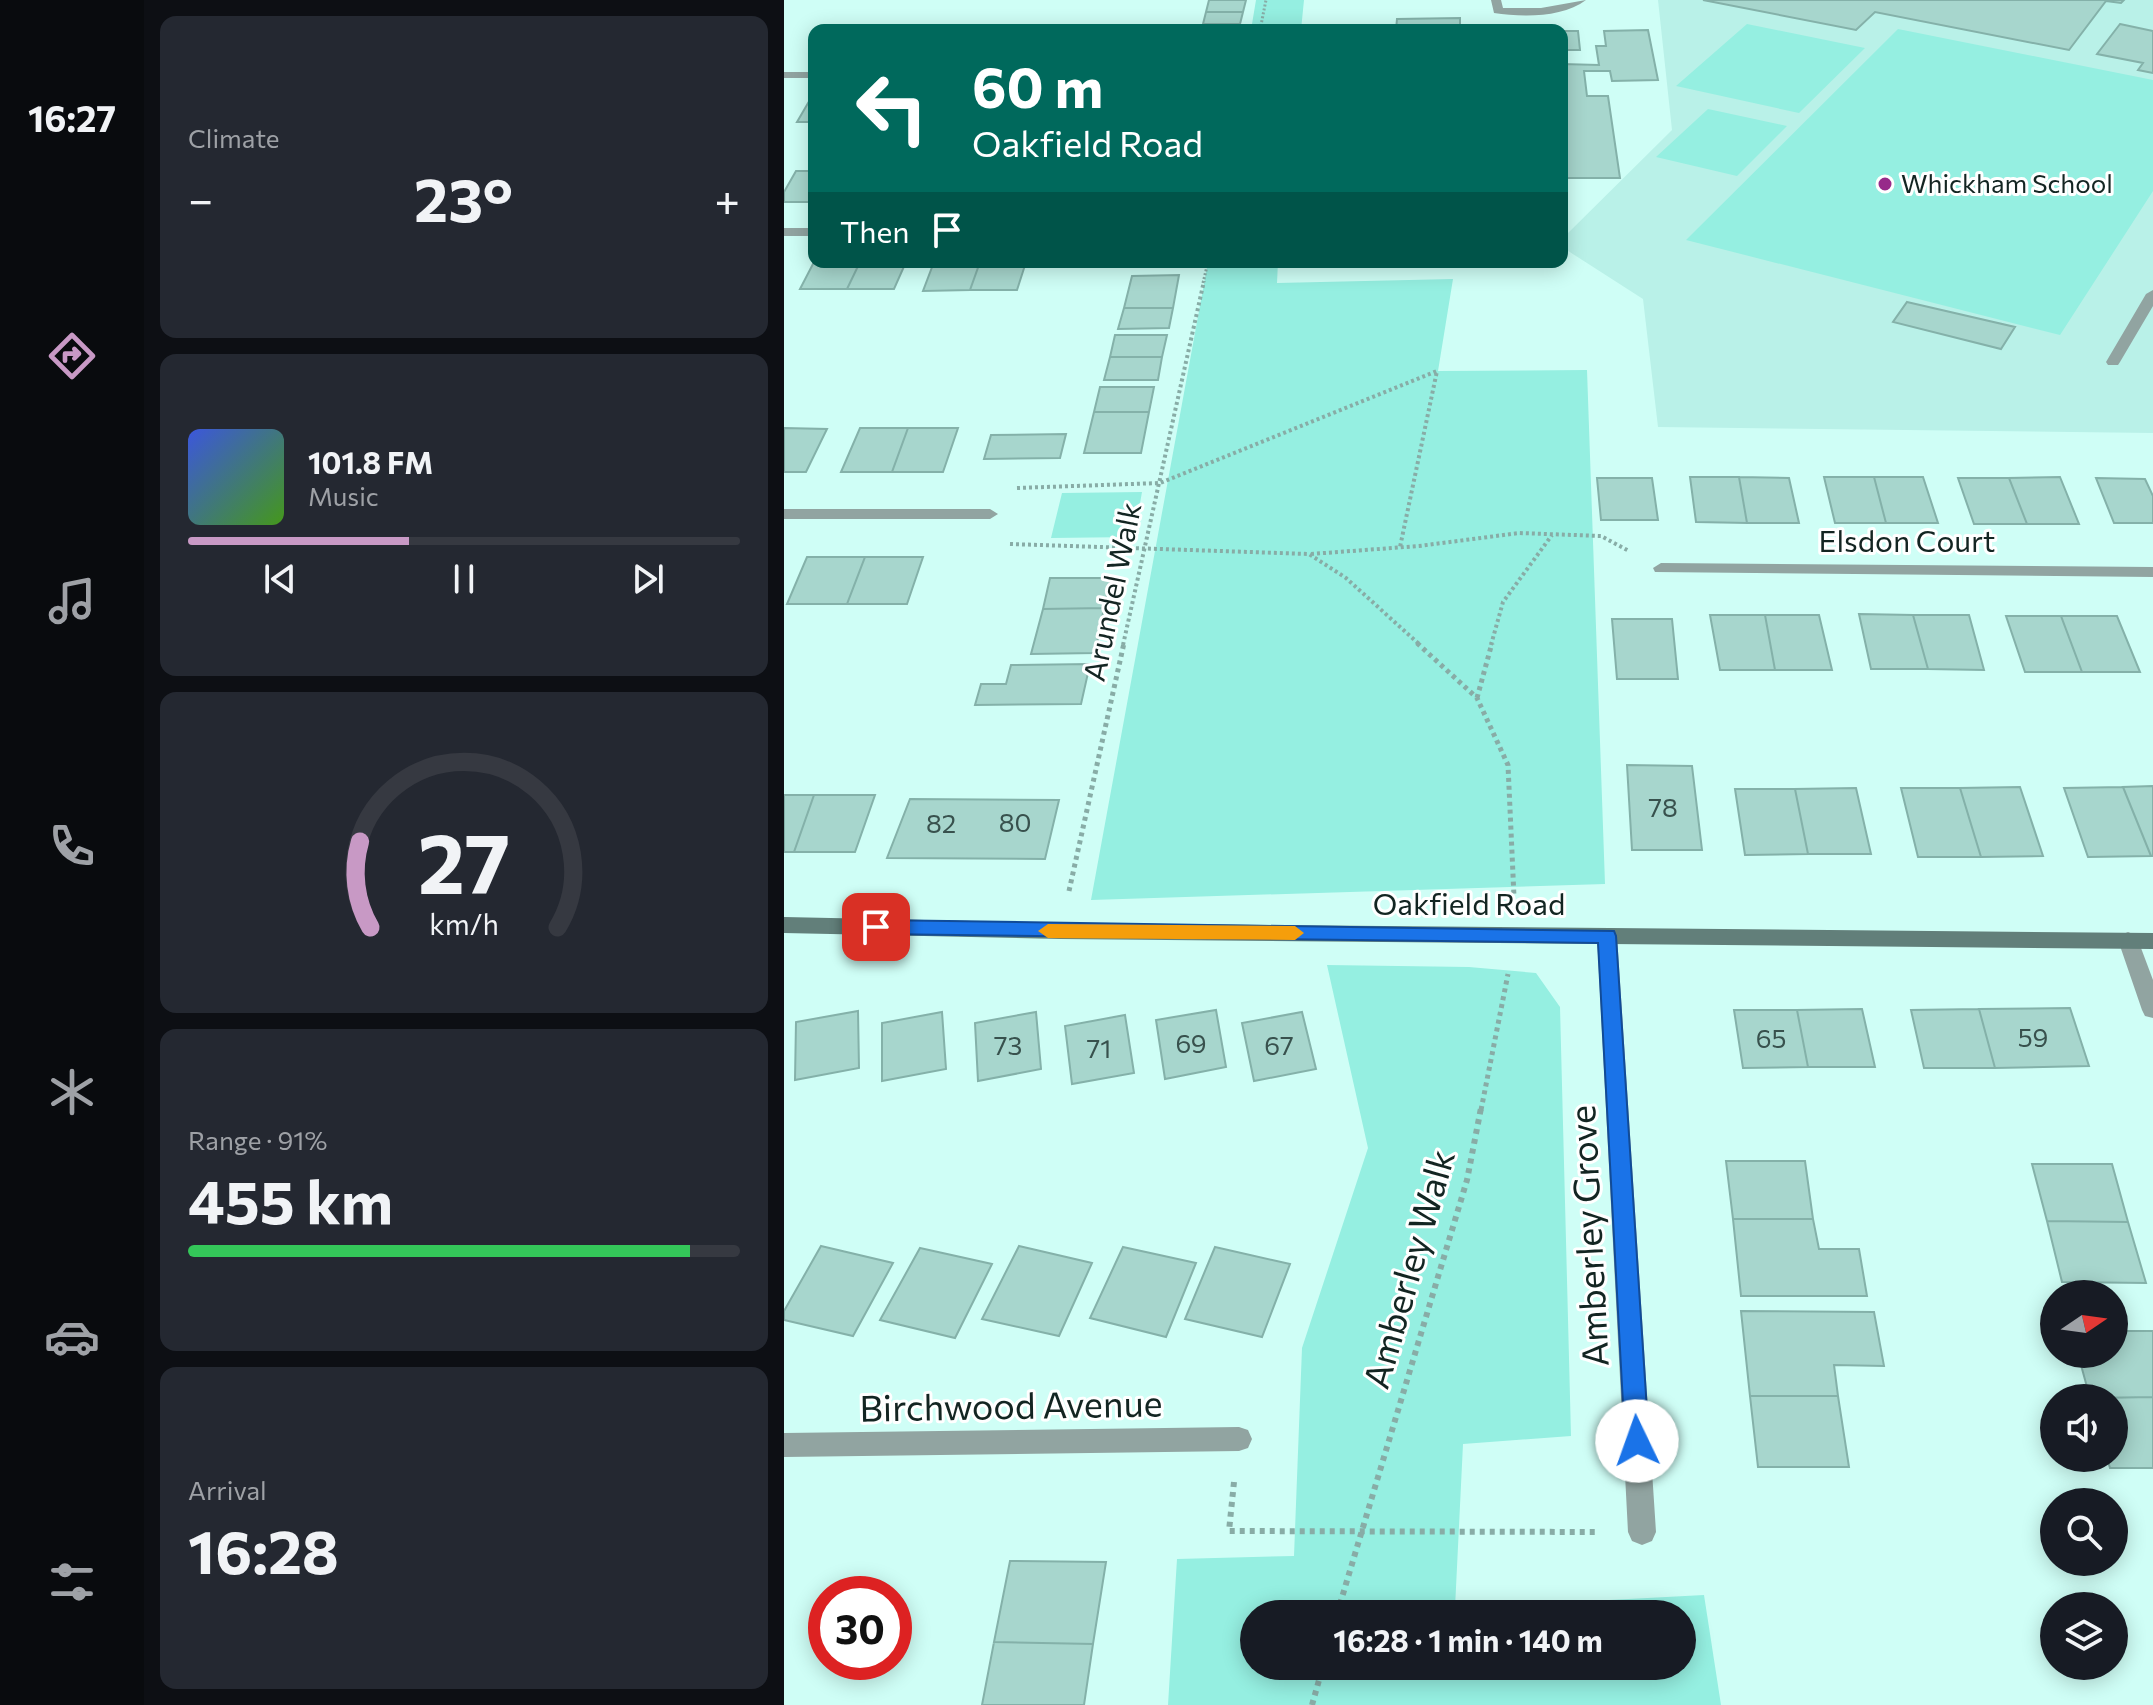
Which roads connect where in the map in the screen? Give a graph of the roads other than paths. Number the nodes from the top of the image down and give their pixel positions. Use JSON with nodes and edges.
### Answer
{"nodes":[{"id":1,"x":1496,"y":0,"type":"edge"},
{"id":2,"x":1581,"y":0,"type":"edge"},
{"id":3,"x":784,"y":75,"type":"edge"},
{"id":4,"x":808,"y":75,"type":"edge"},
{"id":5,"x":784,"y":232,"type":"edge"},
{"id":6,"x":808,"y":232,"type":"edge"},
{"id":7,"x":2153,"y":294,"type":"edge"},
{"id":8,"x":2113,"y":362,"type":"dead end"},
{"id":9,"x":784,"y":514,"type":"edge"},
{"id":10,"x":990,"y":514,"type":"road end"},
{"id":11,"x":1661,"y":568,"type":"road end"},
{"id":12,"x":2153,"y":572,"type":"edge"},
{"id":13,"x":784,"y":925,"type":"edge"},
{"id":14,"x":1607,"y":936,"type":"junction"},
{"id":15,"x":2128,"y":940,"type":"junction"},
{"id":16,"x":2153,"y":941,"type":"edge"},
{"id":17,"x":2153,"y":1010,"type":"edge"},
{"id":18,"x":1239,"y":1439,"type":"dead end"},
{"id":19,"x":784,"y":1445,"type":"edge"},
{"id":20,"x":1642,"y":1532,"type":"road end"}],
"edges":[{"from":1,"to":2,"type":"street"},
{"from":3,"to":4,"type":"street"},
{"from":5,"to":6,"type":"street"},
{"from":7,"to":8,"type":"street"},
{"from":9,"to":10,"type":"street"},
{"from":11,"to":12,"type":"street","name":"Elsdon Court"},
{"from":13,"to":14,"type":"street","name":"Oakfield Road"},
{"from":14,"to":15,"type":"street","name":"Oakfield Road"},
{"from":14,"to":20,"type":"street","name":"Amberley Grove"},
{"from":15,"to":16,"type":"street","name":"Oakfield Road"},
{"from":15,"to":17,"type":"street"},
{"from":18,"to":19,"type":"street","name":"Birchwood Avenue"}]}
